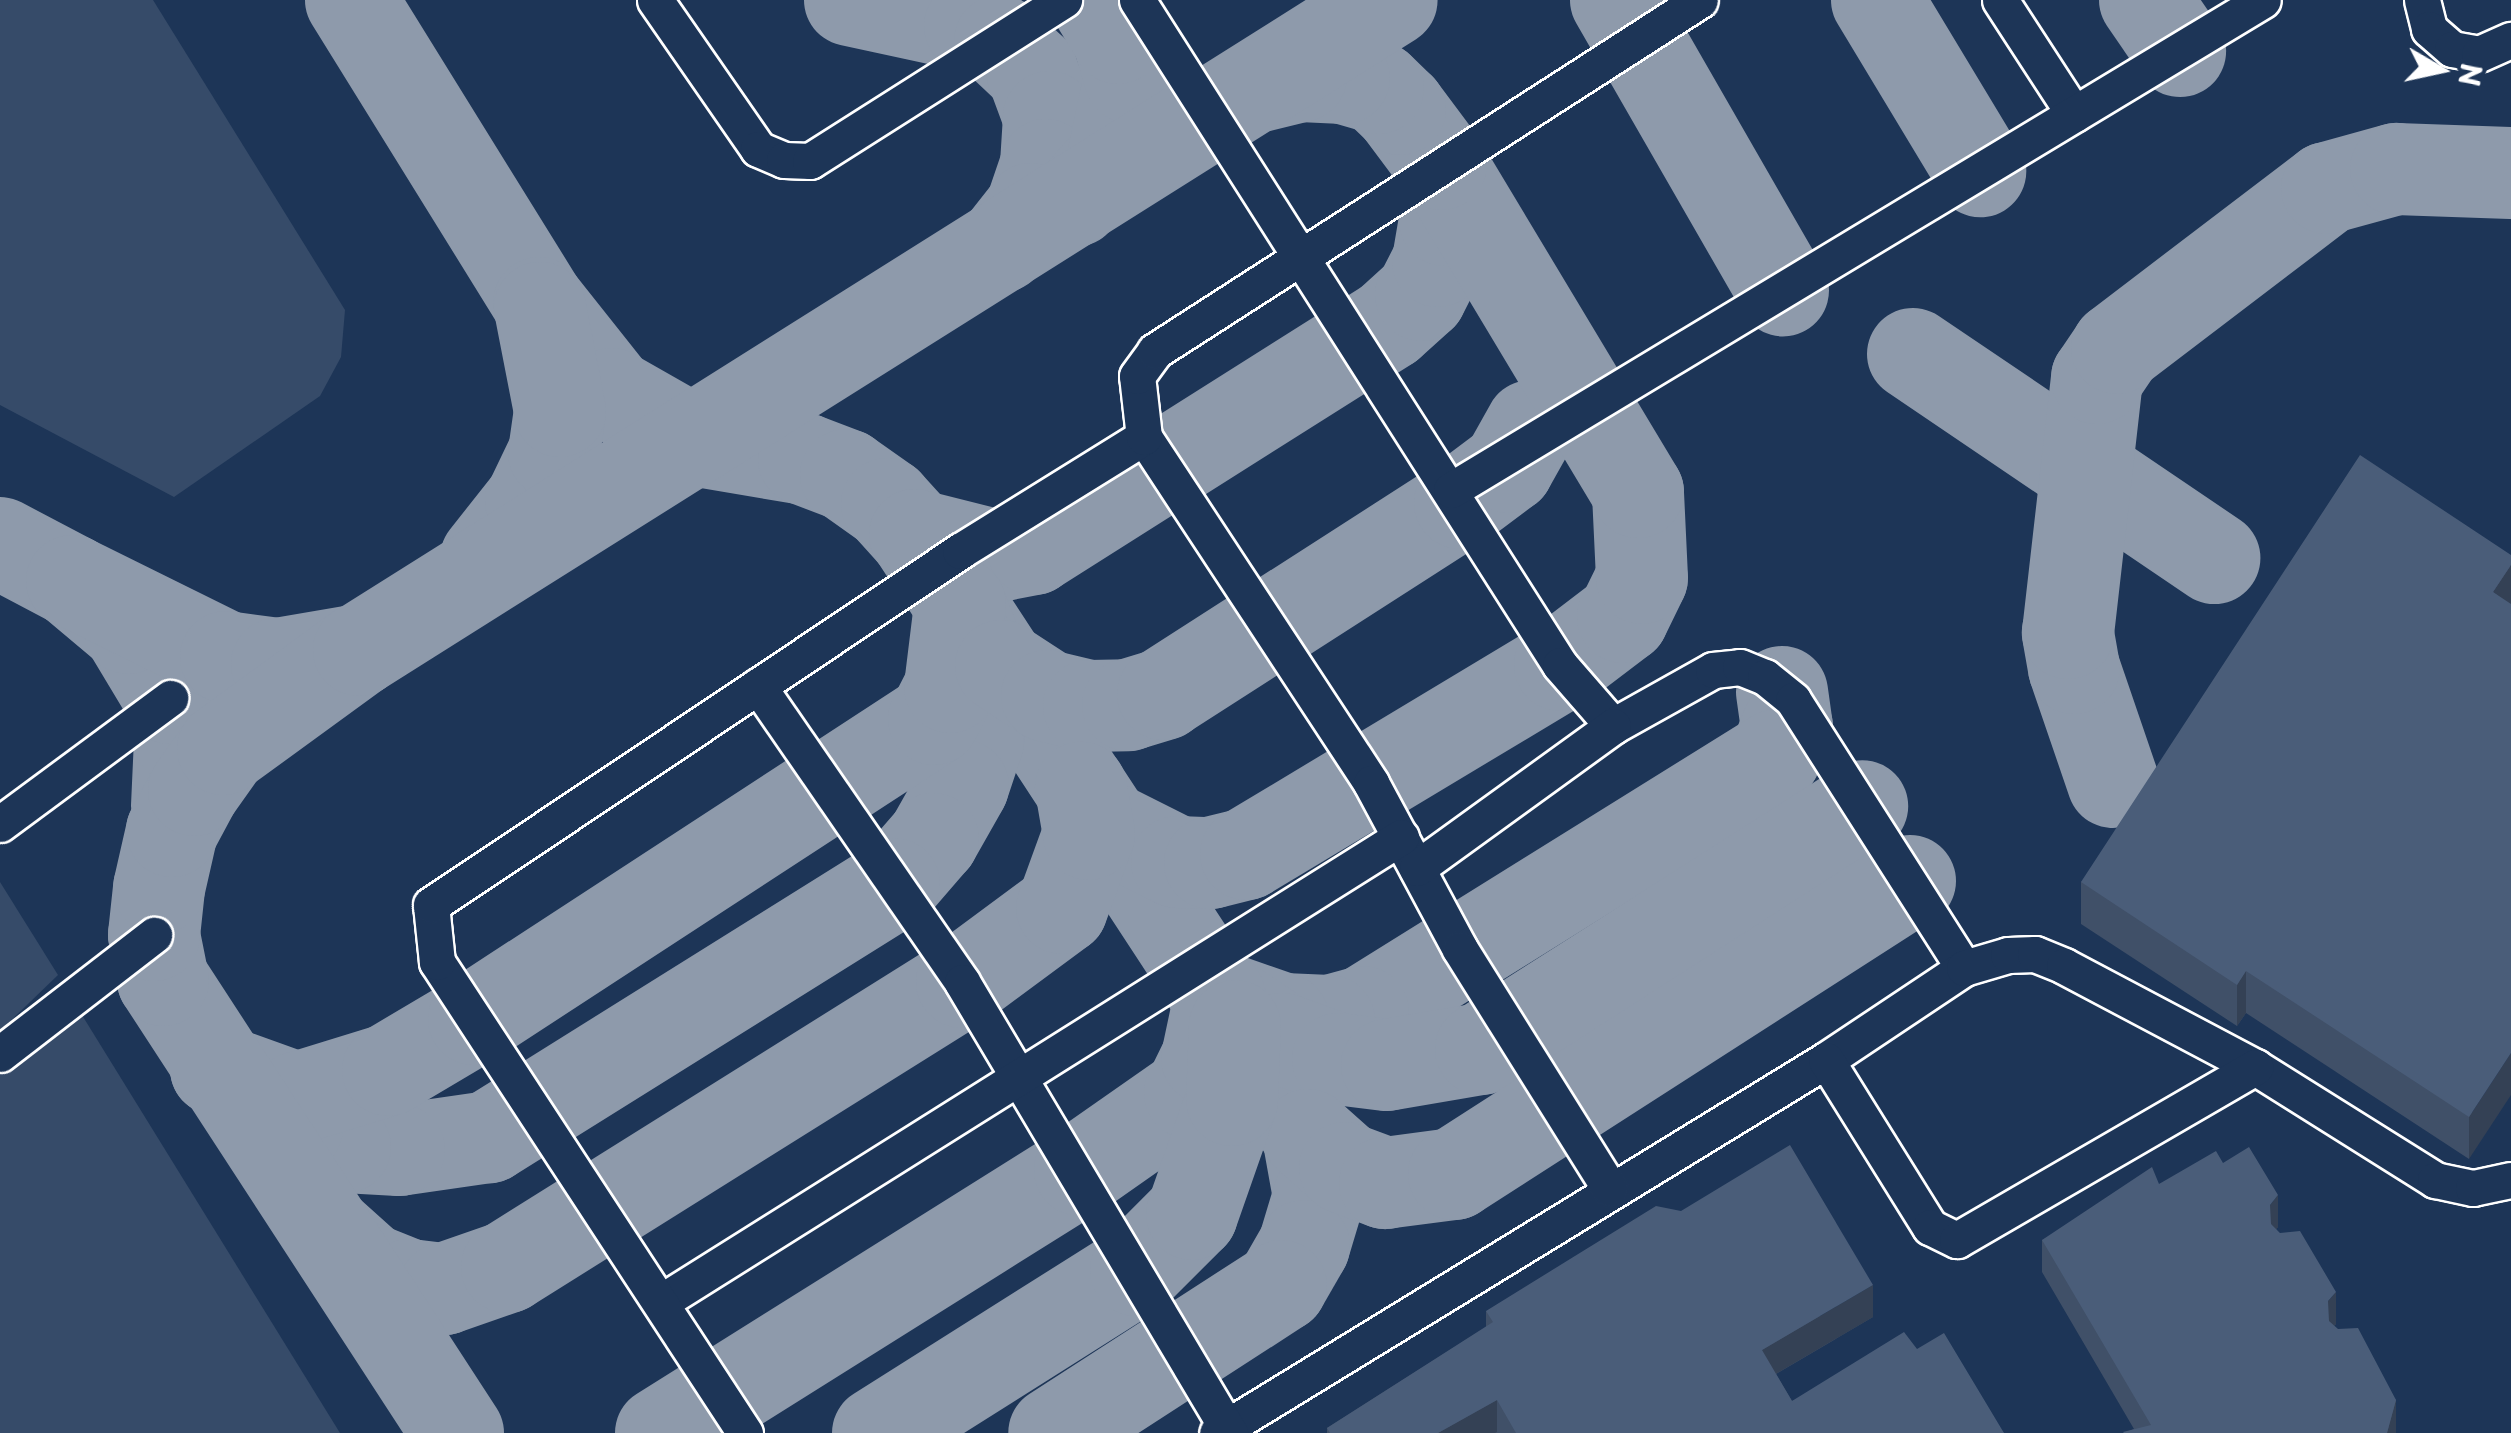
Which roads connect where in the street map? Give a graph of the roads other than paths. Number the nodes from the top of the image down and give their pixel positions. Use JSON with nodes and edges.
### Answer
{"nodes":[{"id":1,"x":655,"y":0,"type":"edge"},
{"id":2,"x":1064,"y":0,"type":"edge"},
{"id":3,"x":1137,"y":0,"type":"edge"},
{"id":4,"x":1700,"y":0,"type":"edge"},
{"id":5,"x":2000,"y":0,"type":"edge"},
{"id":6,"x":2264,"y":0,"type":"edge"},
{"id":7,"x":2422,"y":0,"type":"edge"},
{"id":8,"x":2511,"y":40,"type":"edge"},
{"id":9,"x":2074,"y":114,"type":"junction"},
{"id":10,"x":1300,"y":253,"type":"junction"},
{"id":11,"x":1144,"y":438,"type":"junction"},
{"id":12,"x":1451,"y":490,"type":"junction"},
{"id":13,"x":758,"y":686,"type":"junction"},
{"id":14,"x":170,"y":698,"type":"dead end"},
{"id":15,"x":1613,"y":726,"type":"junction"},
{"id":16,"x":0,"y":824,"type":"edge"},
{"id":17,"x":1409,"y":852,"type":"junction"},
{"id":18,"x":154,"y":935,"type":"dead end"},
{"id":19,"x":1964,"y":968,"type":"junction"},
{"id":20,"x":0,"y":1054,"type":"edge"},
{"id":21,"x":1826,"y":1060,"type":"junction"},
{"id":22,"x":2255,"y":1068,"type":"junction"},
{"id":23,"x":1018,"y":1077,"type":"junction"},
{"id":24,"x":2511,"y":1180,"type":"edge"},
{"id":25,"x":1610,"y":1189,"type":"junction"},
{"id":26,"x":661,"y":1302,"type":"junction"},
{"id":27,"x":1224,"y":1431,"type":"edge"},
{"id":28,"x":746,"y":1433,"type":"edge"}],
"edges":[{"from":1,"to":2,"type":"lane"},
{"from":3,"to":10,"type":"lane"},
{"from":4,"to":10,"type":"lane"},
{"from":5,"to":9,"type":"lane"},
{"from":6,"to":9,"type":"lane"},
{"from":7,"to":8,"type":"lane"},
{"from":9,"to":12,"type":"lane"},
{"from":10,"to":11,"type":"lane"},
{"from":10,"to":12,"type":"lane"},
{"from":11,"to":13,"type":"lane"},
{"from":11,"to":17,"type":"lane"},
{"from":12,"to":15,"type":"lane"},
{"from":13,"to":23,"type":"lane"},
{"from":13,"to":26,"type":"lane"},
{"from":14,"to":16,"type":"lane"},
{"from":15,"to":17,"type":"lane"},
{"from":15,"to":19,"type":"lane"},
{"from":17,"to":23,"type":"lane"},
{"from":17,"to":25,"type":"lane"},
{"from":18,"to":20,"type":"lane"},
{"from":19,"to":21,"type":"lane"},
{"from":19,"to":22,"type":"lane"},
{"from":21,"to":22,"type":"lane"},
{"from":21,"to":25,"type":"lane"},
{"from":22,"to":24,"type":"lane"},
{"from":23,"to":26,"type":"lane"},
{"from":23,"to":27,"type":"lane"},
{"from":25,"to":27,"type":"lane"},
{"from":26,"to":28,"type":"lane"}]}
